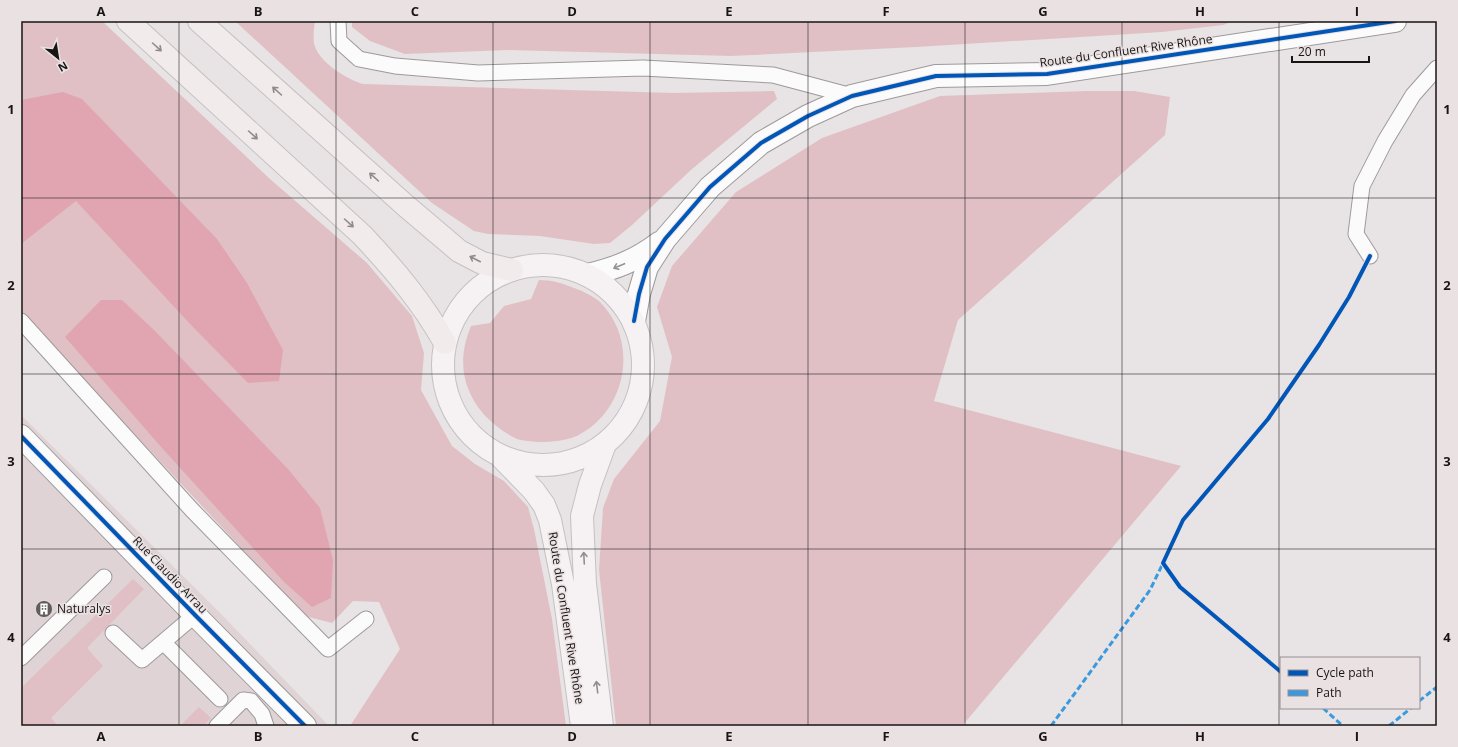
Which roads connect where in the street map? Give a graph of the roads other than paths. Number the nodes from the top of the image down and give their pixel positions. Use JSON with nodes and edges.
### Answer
{"nodes":[{"id":1,"x":128,"y":21,"type":"edge"},
{"id":2,"x":198,"y":21,"type":"edge"},
{"id":3,"x":338,"y":21,"type":"edge"},
{"id":4,"x":1395,"y":21,"type":"edge"},
{"id":5,"x":1437,"y":68,"type":"edge"},
{"id":6,"x":852,"y":96,"type":"junction"},
{"id":7,"x":665,"y":239,"type":"junction"},
{"id":8,"x":1370,"y":256,"type":"dead end"},
{"id":9,"x":512,"y":270,"type":"junction"},
{"id":10,"x":588,"y":275,"type":"junction"},
{"id":11,"x":21,"y":321,"type":"edge"},
{"id":12,"x":634,"y":321,"type":"junction"},
{"id":13,"x":445,"y":343,"type":"junction"},
{"id":14,"x":21,"y":436,"type":"edge"},
{"id":15,"x":605,"y":444,"type":"junction"},
{"id":16,"x":500,"y":456,"type":"junction"},
{"id":17,"x":104,"y":577,"type":"dead end"},
{"id":18,"x":195,"y":615,"type":"junction"},
{"id":19,"x":366,"y":619,"type":"dead end"},
{"id":20,"x":113,"y":633,"type":"dead end"},
{"id":21,"x":163,"y":642,"type":"junction"},
{"id":22,"x":21,"y":658,"type":"edge"},
{"id":23,"x":220,"y":700,"type":"dead end"},
{"id":24,"x":216,"y":726,"type":"edge"},
{"id":25,"x":266,"y":726,"type":"edge"},
{"id":26,"x":305,"y":726,"type":"edge"},
{"id":27,"x":582,"y":726,"type":"edge"},
{"id":28,"x":602,"y":726,"type":"edge"}],
"edges":[{"from":1,"to":13,"type":"highway","one_way":true},
{"from":9,"to":2,"type":"highway","one_way":true},
{"from":3,"to":6,"type":"lane"},
{"from":4,"to":6,"type":"street","name":"Route du Confluent Rive Rhône"},
{"from":5,"to":8,"type":"lane"},
{"from":6,"to":7,"type":"street","name":"Route du Confluent Rive Rhône"},
{"from":7,"to":10,"type":"street","name":"Route du Confluent Rive Rhône","one_way":true},
{"from":7,"to":12,"type":"street","name":"Route du Confluent Rive Rhône"},
{"from":9,"to":10,"type":"main road"},
{"from":9,"to":13,"type":"main road"},
{"from":10,"to":12,"type":"main road"},
{"from":11,"to":19,"type":"lane"},
{"from":12,"to":15,"type":"main road"},
{"from":13,"to":16,"type":"main road"},
{"from":14,"to":18,"type":"street","name":"Rue Claudio Arrau"},
{"from":15,"to":16,"type":"main road"},
{"from":28,"to":15,"type":"main road","name":"Route du Confluent Rive Rhône","one_way":true},
{"from":16,"to":27,"type":"main road","name":"Route du Confluent Rive Rhône"},
{"from":17,"to":22,"type":"lane"},
{"from":18,"to":21,"type":"lane"},
{"from":18,"to":26,"type":"street","name":"Rue Claudio Arrau"},
{"from":20,"to":21,"type":"lane"},
{"from":21,"to":23,"type":"lane"},
{"from":24,"to":25,"type":"lane"}]}
